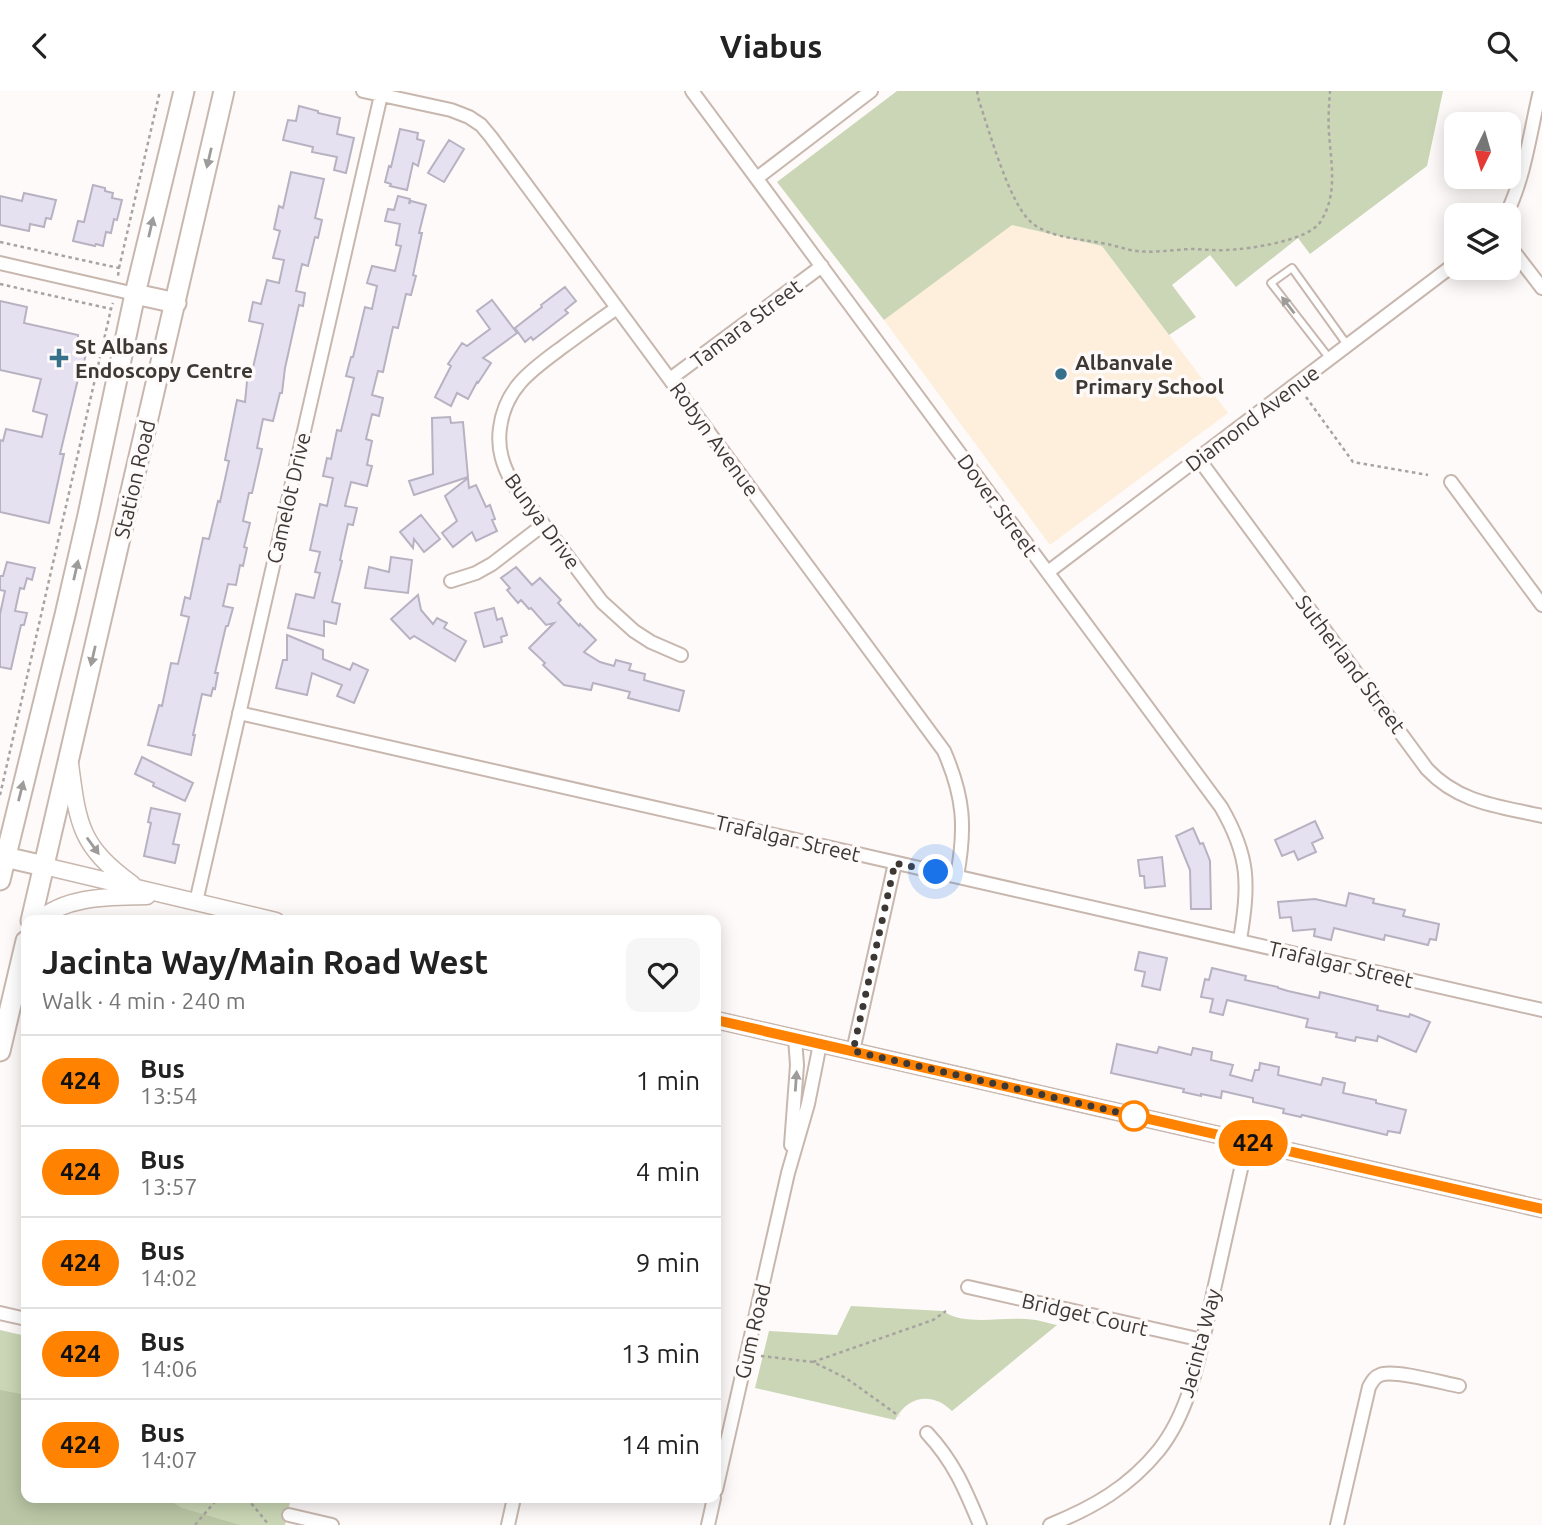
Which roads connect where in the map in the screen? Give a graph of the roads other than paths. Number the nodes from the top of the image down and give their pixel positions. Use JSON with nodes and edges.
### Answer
{"nodes":[{"id":1,"x":184,"y":91,"type":"edge"},
{"id":2,"x":224,"y":91,"type":"edge"},
{"id":3,"x":363,"y":91,"type":"edge"},
{"id":4,"x":692,"y":91,"type":"edge"},
{"id":5,"x":871,"y":91,"type":"edge"},
{"id":6,"x":1540,"y":91,"type":"edge"},
{"id":7,"x":381,"y":95,"type":"junction"},
{"id":8,"x":757,"y":178,"type":"junction"},
{"id":9,"x":1512,"y":203,"type":"edge"},
{"id":10,"x":1521,"y":261,"type":"edge"},
{"id":11,"x":0,"y":263,"type":"edge"},
{"id":12,"x":822,"y":266,"type":"junction"},
{"id":13,"x":1444,"y":272,"type":"edge"},
{"id":14,"x":1542,"y":288,"type":"edge"},
{"id":15,"x":135,"y":294,"type":"junction"},
{"id":16,"x":176,"y":303,"type":"junction"},
{"id":17,"x":617,"y":308,"type":"junction"},
{"id":18,"x":1348,"y":346,"type":"junction"},
{"id":19,"x":1330,"y":359,"type":"junction"},
{"id":20,"x":670,"y":379,"type":"junction"},
{"id":21,"x":1198,"y":459,"type":"junction"},
{"id":22,"x":1451,"y":482,"type":"dead end"},
{"id":23,"x":543,"y":525,"type":"junction"},
{"id":24,"x":1048,"y":572,"type":"junction"},
{"id":25,"x":451,"y":581,"type":"dead end"},
{"id":26,"x":1542,"y":605,"type":"edge"},
{"id":27,"x":681,"y":655,"type":"dead end"},
{"id":28,"x":239,"y":713,"type":"junction"},
{"id":29,"x":69,"y":758,"type":"junction"},
{"id":30,"x":1542,"y":816,"type":"edge"},
{"id":31,"x":5,"y":857,"type":"junction"},
{"id":32,"x":895,"y":863,"type":"junction"},
{"id":33,"x":44,"y":866,"type":"junction"},
{"id":34,"x":957,"y":876,"type":"junction"},
{"id":35,"x":0,"y":880,"type":"edge"},
{"id":36,"x":138,"y":888,"type":"junction"},
{"id":37,"x":174,"y":897,"type":"junction"},
{"id":38,"x":196,"y":902,"type":"junction"},
{"id":39,"x":32,"y":915,"type":"edge"},
{"id":40,"x":46,"y":915,"type":"edge"},
{"id":41,"x":251,"y":915,"type":"edge"},
{"id":42,"x":1240,"y":940,"type":"junction"},
{"id":43,"x":21,"y":962,"type":"edge"},
{"id":44,"x":1542,"y":1010,"type":"edge"},
{"id":45,"x":721,"y":1021,"type":"edge"},
{"id":46,"x":795,"y":1038,"type":"junction"},
{"id":47,"x":820,"y":1044,"type":"junction"},
{"id":48,"x":0,"y":1051,"type":"edge"},
{"id":49,"x":853,"y":1051,"type":"junction"},
{"id":50,"x":1247,"y":1142,"type":"junction"},
{"id":51,"x":788,"y":1173,"type":"junction"},
{"id":52,"x":1542,"y":1209,"type":"edge"},
{"id":53,"x":968,"y":1287,"type":"dead end"},
{"id":54,"x":0,"y":1313,"type":"edge"},
{"id":55,"x":21,"y":1318,"type":"edge"},
{"id":56,"x":1202,"y":1340,"type":"junction"},
{"id":57,"x":1459,"y":1387,"type":"dead end"},
{"id":58,"x":927,"y":1433,"type":"dead end"},
{"id":59,"x":721,"y":1468,"type":"edge"},
{"id":60,"x":513,"y":1503,"type":"edge"},
{"id":61,"x":713,"y":1503,"type":"edge"},
{"id":62,"x":1081,"y":1512,"type":"junction"},
{"id":63,"x":289,"y":1515,"type":"dead end"},
{"id":64,"x":332,"y":1525,"type":"edge"},
{"id":65,"x":508,"y":1525,"type":"edge"},
{"id":66,"x":708,"y":1525,"type":"edge"},
{"id":67,"x":980,"y":1525,"type":"edge"},
{"id":68,"x":1050,"y":1525,"type":"edge"},
{"id":69,"x":1087,"y":1525,"type":"edge"},
{"id":70,"x":1337,"y":1525,"type":"edge"}],
"edges":[{"from":15,"to":1,"type":"main road","name":"Station Road","one_way":true},
{"from":2,"to":16,"type":"main road","name":"Station Road","one_way":true},
{"from":3,"to":7,"type":"street","name":"Robyn Avenue"},
{"from":4,"to":8,"type":"street","name":"Dover Street"},
{"from":5,"to":8,"type":"street"},
{"from":6,"to":9,"type":"street"},
{"from":7,"to":17,"type":"street","name":"Robyn Avenue"},
{"from":7,"to":28,"type":"street","name":"Camelot Drive"},
{"from":8,"to":12,"type":"street","name":"Dover Street"},
{"from":10,"to":14,"type":"street"},
{"from":11,"to":15,"type":"street"},
{"from":12,"to":20,"type":"street","name":"Tamara Street"},
{"from":12,"to":24,"type":"street","name":"Dover Street"},
{"from":13,"to":18,"type":"street","name":"Diamond Avenue"},
{"from":15,"to":16,"type":"main road"},
{"from":31,"to":15,"type":"main road","name":"Station Road","one_way":true},
{"from":16,"to":29,"type":"main road","name":"Station Road","one_way":true},
{"from":17,"to":20,"type":"street","name":"Robyn Avenue"},
{"from":17,"to":23,"type":"street","name":"Bunya Drive"},
{"from":18,"to":19,"type":"street","name":"Diamond Avenue"},
{"from":19,"to":18,"type":"lane","one_way":true},
{"from":19,"to":21,"type":"street","name":"Diamond Avenue"},
{"from":20,"to":34,"type":"street","name":"Robyn Avenue"},
{"from":21,"to":24,"type":"street","name":"Diamond Avenue"},
{"from":21,"to":30,"type":"street","name":"Sutherland Street"},
{"from":22,"to":26,"type":"street"},
{"from":23,"to":25,"type":"street"},
{"from":23,"to":27,"type":"street","name":"Bunya Drive"},
{"from":24,"to":42,"type":"street","name":"Dover Street"},
{"from":28,"to":32,"type":"street","name":"Trafalgar Street"},
{"from":28,"to":38,"type":"street","name":"Camelot Drive"},
{"from":29,"to":33,"type":"main road","name":"Station Road"},
{"from":29,"to":36,"type":"street","one_way":true},
{"from":31,"to":33,"type":"main road"},
{"from":31,"to":35,"type":"main road","name":"Station Road"},
{"from":32,"to":34,"type":"street","name":"Trafalgar Street"},
{"from":32,"to":49,"type":"street"},
{"from":33,"to":36,"type":"street"},
{"from":33,"to":39,"type":"main road","name":"Station Road"},
{"from":34,"to":42,"type":"street","name":"Trafalgar Street"},
{"from":36,"to":37,"type":"street"},
{"from":37,"to":38,"type":"street"},
{"from":37,"to":40,"type":"street"},
{"from":38,"to":41,"type":"street"},
{"from":42,"to":44,"type":"street","name":"Trafalgar Street"},
{"from":43,"to":48,"type":"main road"},
{"from":45,"to":46,"type":"street"},
{"from":46,"to":47,"type":"street"},
{"from":51,"to":46,"type":"street","name":"Gum Road","one_way":true},
{"from":47,"to":49,"type":"street"},
{"from":47,"to":51,"type":"street","name":"Gum Road"},
{"from":49,"to":50,"type":"street"},
{"from":50,"to":52,"type":"street"},
{"from":50,"to":56,"type":"street","name":"Jacinta Way"},
{"from":51,"to":59,"type":"street","name":"Gum Road"},
{"from":53,"to":56,"type":"street","name":"Bridget Court"},
{"from":54,"to":55,"type":"street"},
{"from":56,"to":62,"type":"street","name":"Jacinta Way"},
{"from":57,"to":70,"type":"street"},
{"from":58,"to":67,"type":"street"},
{"from":60,"to":65,"type":"street"},
{"from":61,"to":66,"type":"street"},
{"from":62,"to":68,"type":"street","name":"Jacinta Way"},
{"from":62,"to":69,"type":"street"},
{"from":63,"to":64,"type":"street"}]}
